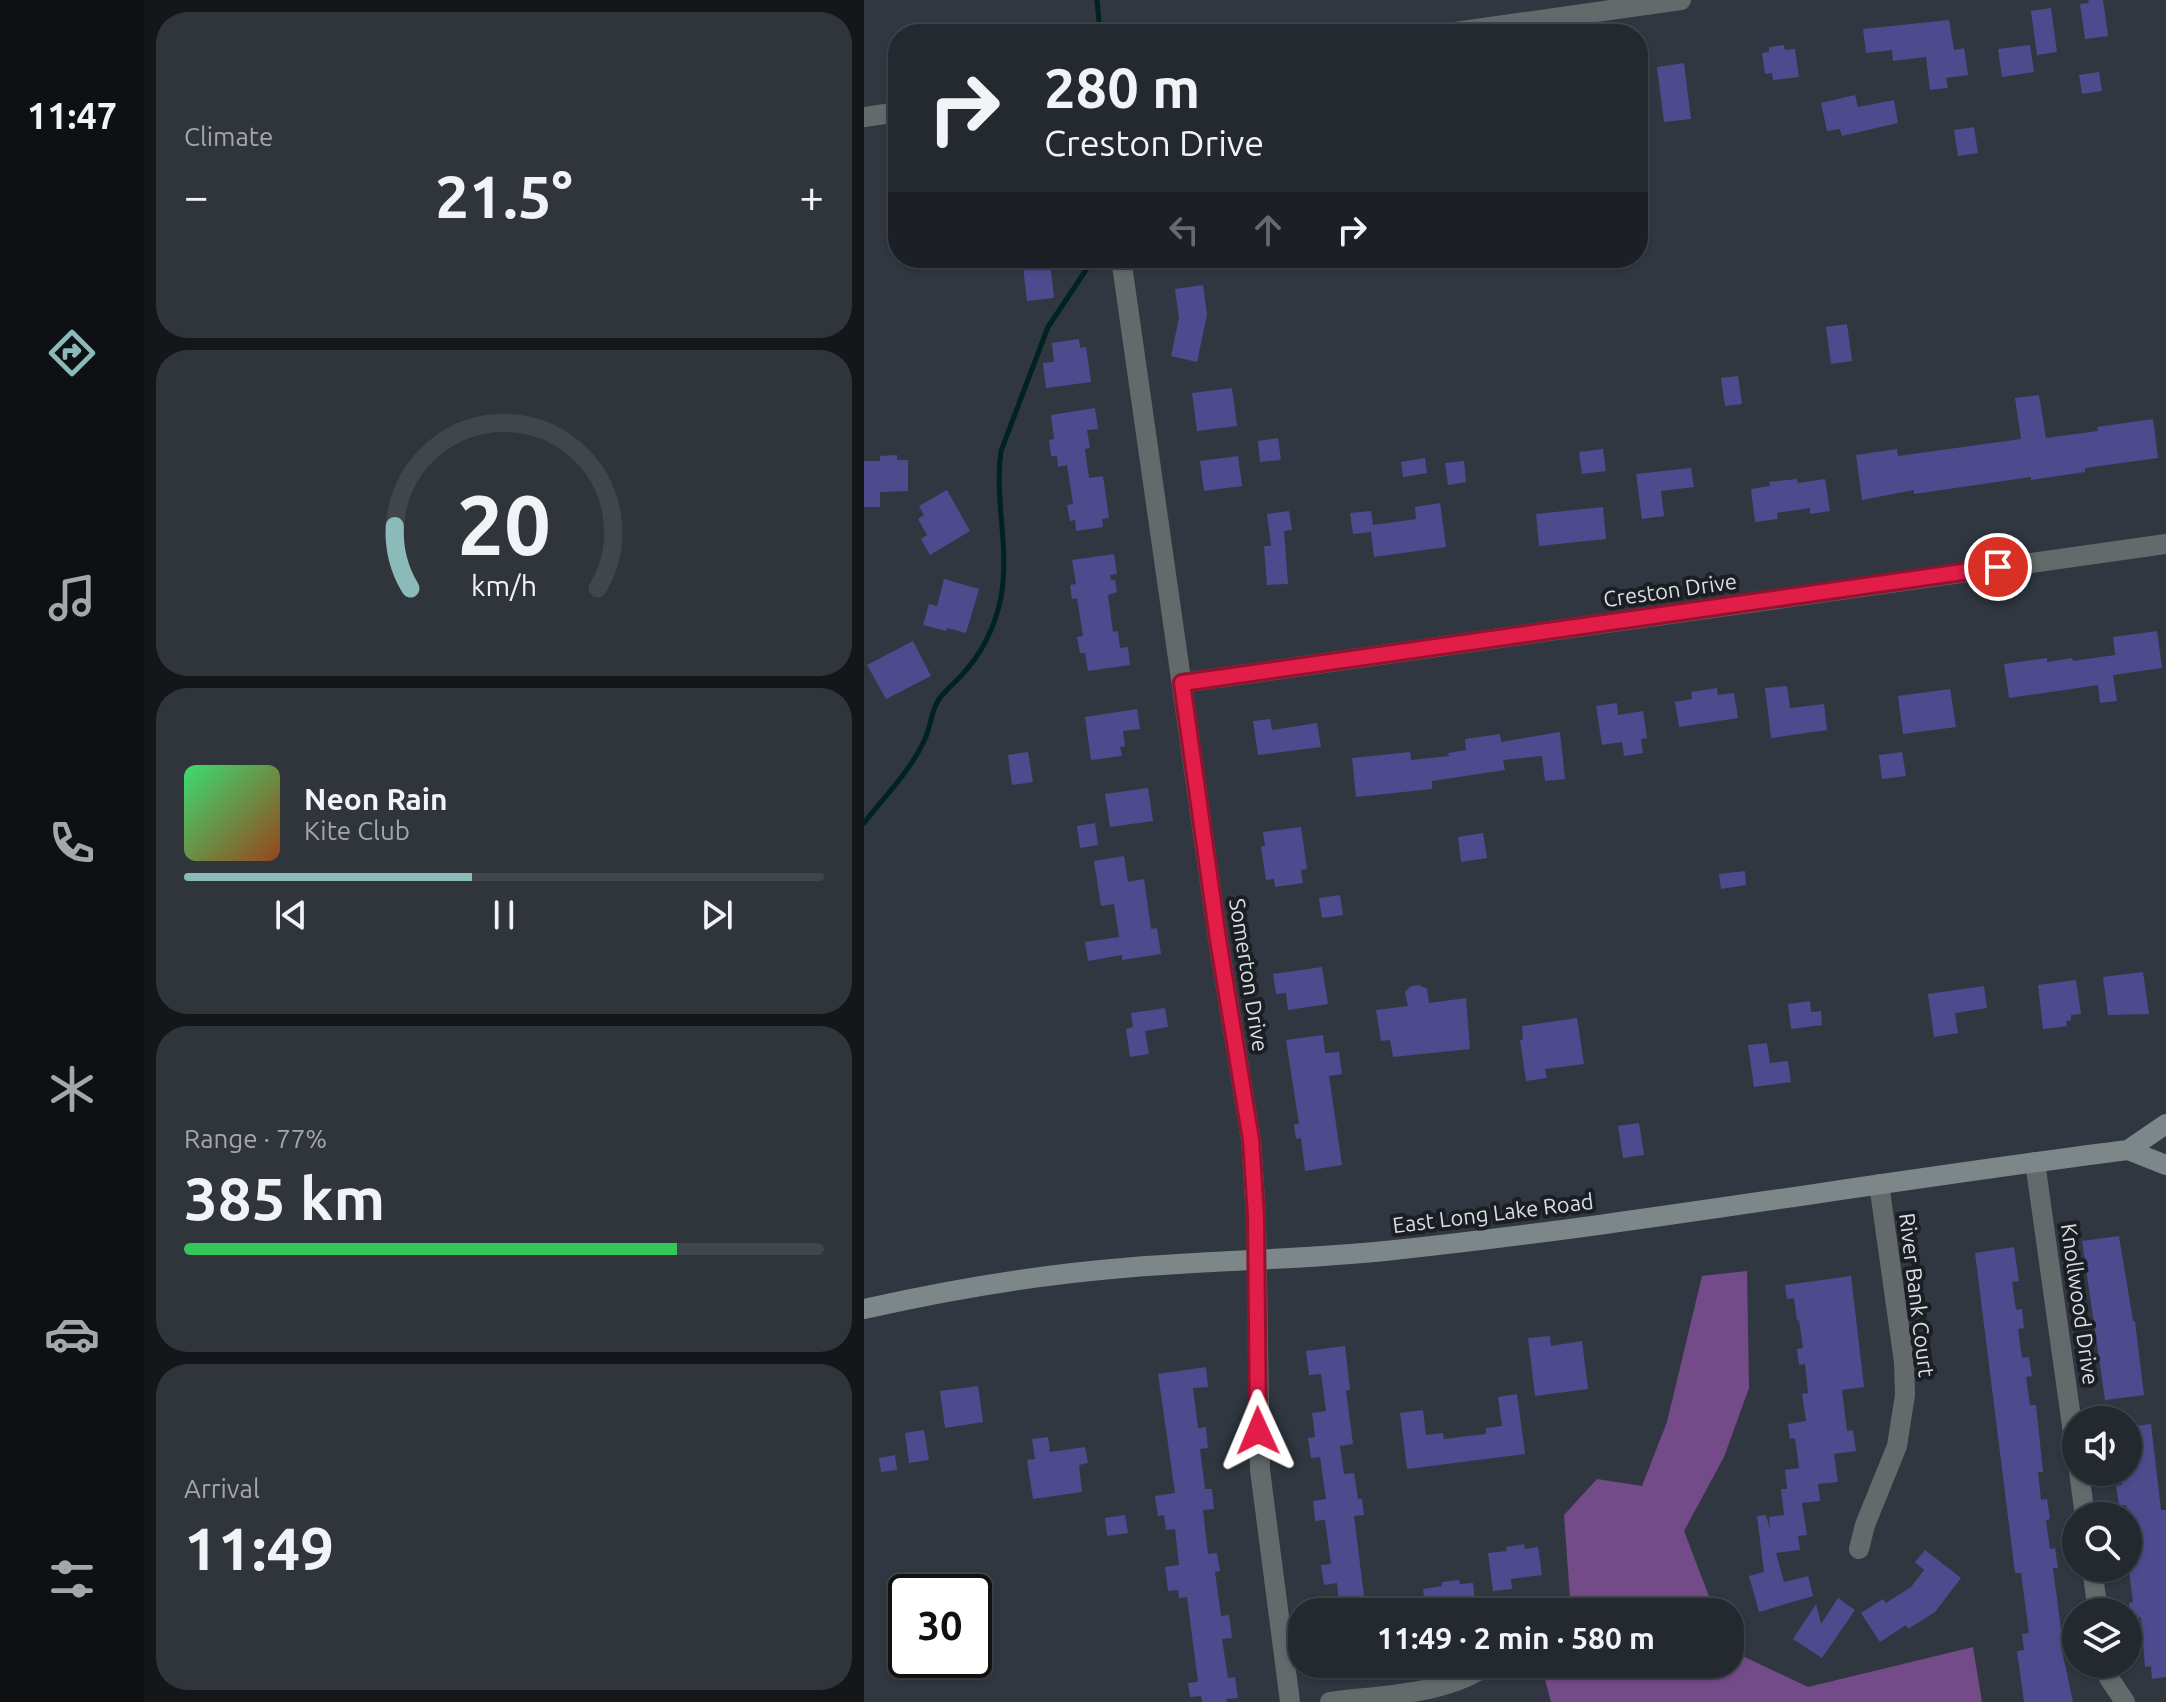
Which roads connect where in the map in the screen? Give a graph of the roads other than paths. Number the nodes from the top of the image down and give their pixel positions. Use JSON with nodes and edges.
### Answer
{"nodes":[{"id":1,"x":1681,"y":0,"type":"edge"},
{"id":2,"x":1512,"y":24,"type":"edge"},
{"id":3,"x":888,"y":113,"type":"edge"},
{"id":4,"x":864,"y":117,"type":"edge"},
{"id":5,"x":1122,"y":268,"type":"edge"},
{"id":6,"x":2166,"y":544,"type":"edge"},
{"id":7,"x":1182,"y":683,"type":"junction"},
{"id":8,"x":2166,"y":1124,"type":"edge"},
{"id":9,"x":2128,"y":1150,"type":"junction"},
{"id":10,"x":2035,"y":1162,"type":"junction"},
{"id":11,"x":2166,"y":1165,"type":"edge"},
{"id":12,"x":1879,"y":1184,"type":"junction"},
{"id":13,"x":1257,"y":1259,"type":"junction"},
{"id":14,"x":864,"y":1309,"type":"edge"},
{"id":15,"x":2069,"y":1406,"type":"edge"},
{"id":16,"x":1859,"y":1549,"type":"dead end"},
{"id":17,"x":1466,"y":1678,"type":"edge"},
{"id":18,"x":2109,"y":1678,"type":"edge"},
{"id":19,"x":1290,"y":1702,"type":"edge"},
{"id":20,"x":1330,"y":1702,"type":"edge"},
{"id":21,"x":2125,"y":1702,"type":"edge"}],
"edges":[{"from":1,"to":2,"type":"street"},
{"from":3,"to":4,"type":"street"},
{"from":5,"to":7,"type":"street","name":"Somerton Drive"},
{"from":6,"to":7,"type":"street","name":"Creston Drive"},
{"from":7,"to":13,"type":"street","name":"Somerton Drive"},
{"from":8,"to":9,"type":"main road","name":"East Long Lake Road"},
{"from":9,"to":10,"type":"main road","name":"East Long Lake Road"},
{"from":9,"to":11,"type":"main road","name":"East Long Lake Road"},
{"from":10,"to":12,"type":"main road","name":"East Long Lake Road"},
{"from":10,"to":15,"type":"street","name":"Knollwood Drive"},
{"from":12,"to":13,"type":"main road","name":"East Long Lake Road"},
{"from":12,"to":16,"type":"street","name":"River Bank Court"},
{"from":13,"to":14,"type":"main road","name":"East Long Lake Road"},
{"from":13,"to":19,"type":"street","name":"Somerton Drive"},
{"from":17,"to":20,"type":"street"},
{"from":18,"to":21,"type":"street"}]}
